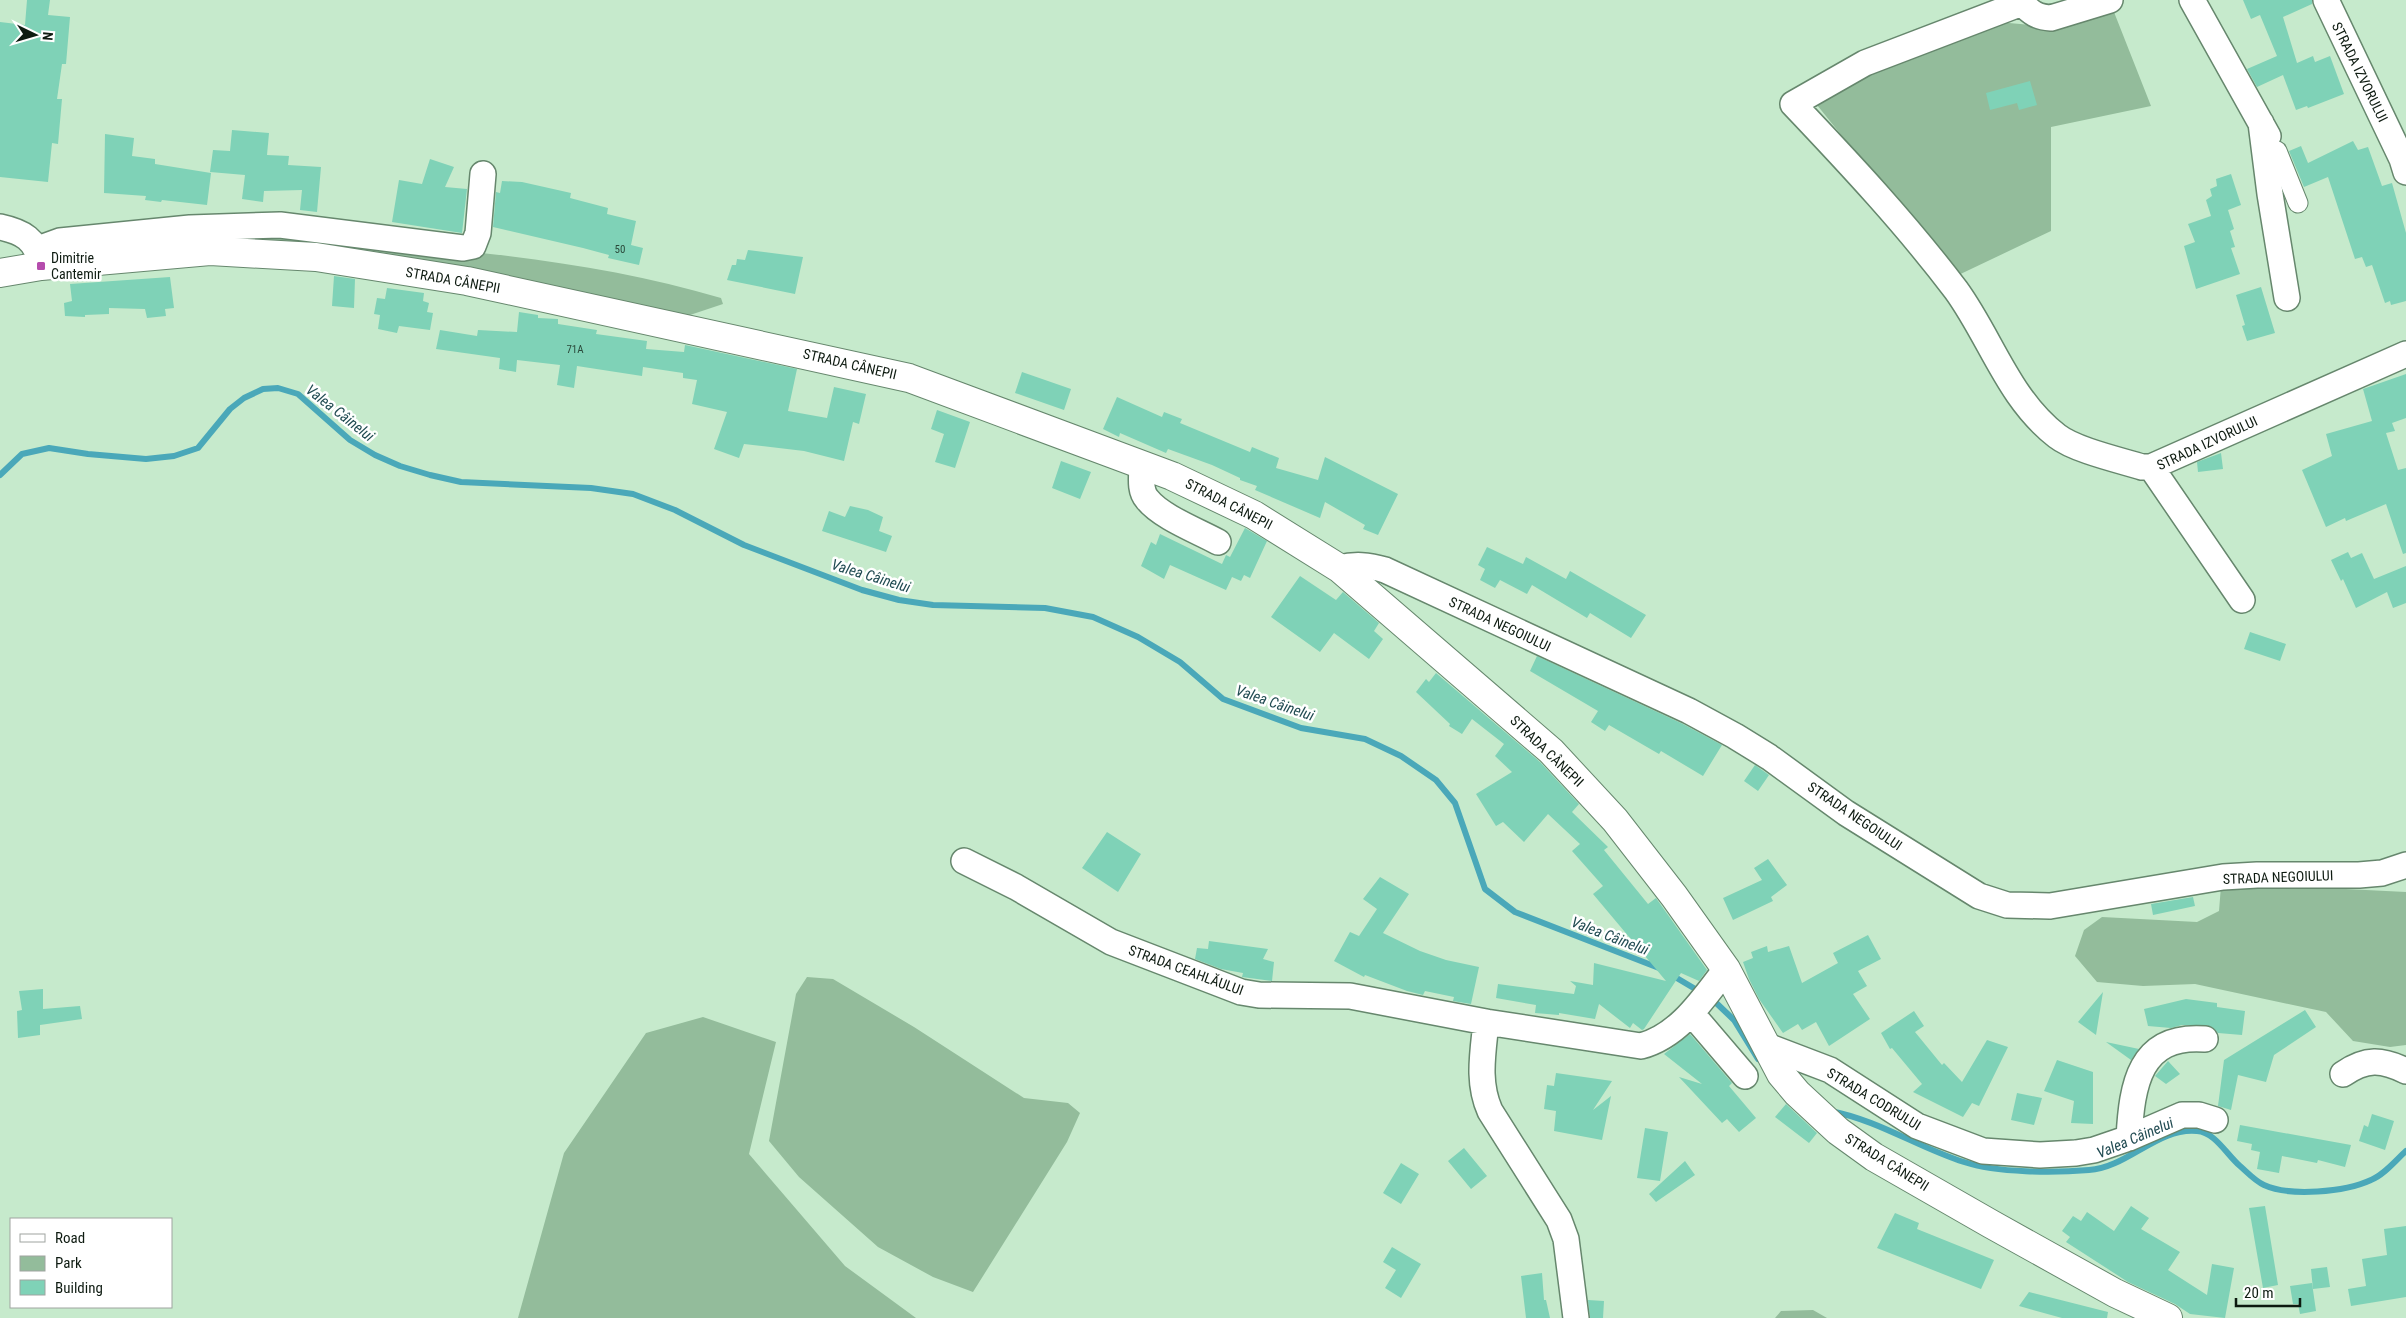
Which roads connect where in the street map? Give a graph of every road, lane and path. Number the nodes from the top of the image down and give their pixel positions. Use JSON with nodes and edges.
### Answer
{"nodes":[{"id":1,"x":2110,"y":0,"type":"edge"},
{"id":2,"x":2192,"y":0,"type":"edge"},
{"id":3,"x":2326,"y":0,"type":"edge"},
{"id":4,"x":2261,"y":123,"type":"junction"},
{"id":5,"x":2277,"y":151,"type":"joint"},
{"id":6,"x":2405,"y":163,"type":"edge"},
{"id":7,"x":483,"y":174,"type":"dead end"},
{"id":8,"x":2298,"y":203,"type":"dead end"},
{"id":9,"x":0,"y":226,"type":"edge"},
{"id":10,"x":40,"y":257,"type":"junction"},
{"id":11,"x":0,"y":274,"type":"edge"},
{"id":12,"x":2287,"y":298,"type":"dead end"},
{"id":13,"x":2406,"y":354,"type":"edge"},
{"id":14,"x":1142,"y":465,"type":"junction"},
{"id":15,"x":2151,"y":467,"type":"junction"},
{"id":16,"x":1218,"y":542,"type":"dead end"},
{"id":17,"x":1338,"y":568,"type":"junction"},
{"id":18,"x":2242,"y":600,"type":"dead end"},
{"id":19,"x":964,"y":861,"type":"dead end"},
{"id":20,"x":2406,"y":865,"type":"edge"},
{"id":21,"x":1726,"y":969,"type":"junction"},
{"id":22,"x":1692,"y":1014,"type":"junction"},
{"id":23,"x":1486,"y":1022,"type":"junction"},
{"id":24,"x":2205,"y":1039,"type":"dead end"},
{"id":25,"x":1766,"y":1046,"type":"junction"},
{"id":26,"x":2406,"y":1071,"type":"edge"},
{"id":27,"x":2343,"y":1074,"type":"dead end"},
{"id":28,"x":1744,"y":1076,"type":"dead end"},
{"id":29,"x":2215,"y":1120,"type":"dead end"},
{"id":30,"x":2129,"y":1138,"type":"junction"},
{"id":31,"x":1576,"y":1318,"type":"edge"},
{"id":32,"x":2168,"y":1318,"type":"edge"}],
"edges":[{"from":1,"to":15,"type":"street"},
{"from":2,"to":4,"type":"street"},
{"from":3,"to":6,"type":"street","name":"STRADA IZVORULUI"},
{"from":4,"to":5,"type":"street"},
{"from":4,"to":12,"type":"street"},
{"from":5,"to":8,"type":"street"},
{"from":7,"to":10,"type":"street"},
{"from":9,"to":10,"type":"street"},
{"from":10,"to":11,"type":"street","name":"STRADA CÂNEPII"},
{"from":10,"to":14,"type":"street","name":"STRADA CÂNEPII"},
{"from":13,"to":15,"type":"street","name":"STRADA IZVORULUI"},
{"from":14,"to":16,"type":"street"},
{"from":14,"to":17,"type":"street","name":"STRADA CÂNEPII"},
{"from":15,"to":18,"type":"street","name":"STRADA IZVORULUI"},
{"from":17,"to":20,"type":"street","name":"STRADA NEGOIULUI"},
{"from":17,"to":21,"type":"street","name":"STRADA CÂNEPII"},
{"from":19,"to":23,"type":"street","name":"STRADA CEAHLĂULUI"},
{"from":21,"to":22,"type":"street","name":"STRADA CEAHLĂULUI"},
{"from":21,"to":25,"type":"street","name":"STRADA CÂNEPII"},
{"from":22,"to":23,"type":"street","name":"STRADA CEAHLĂULUI"},
{"from":22,"to":28,"type":"street"},
{"from":23,"to":31,"type":"street"},
{"from":24,"to":30,"type":"street"},
{"from":25,"to":30,"type":"street","name":"STRADA CODRULUI"},
{"from":25,"to":32,"type":"street","name":"STRADA CÂNEPII"},
{"from":26,"to":27,"type":"street"},
{"from":29,"to":30,"type":"street","name":"STRADA CODRULUI"}]}
